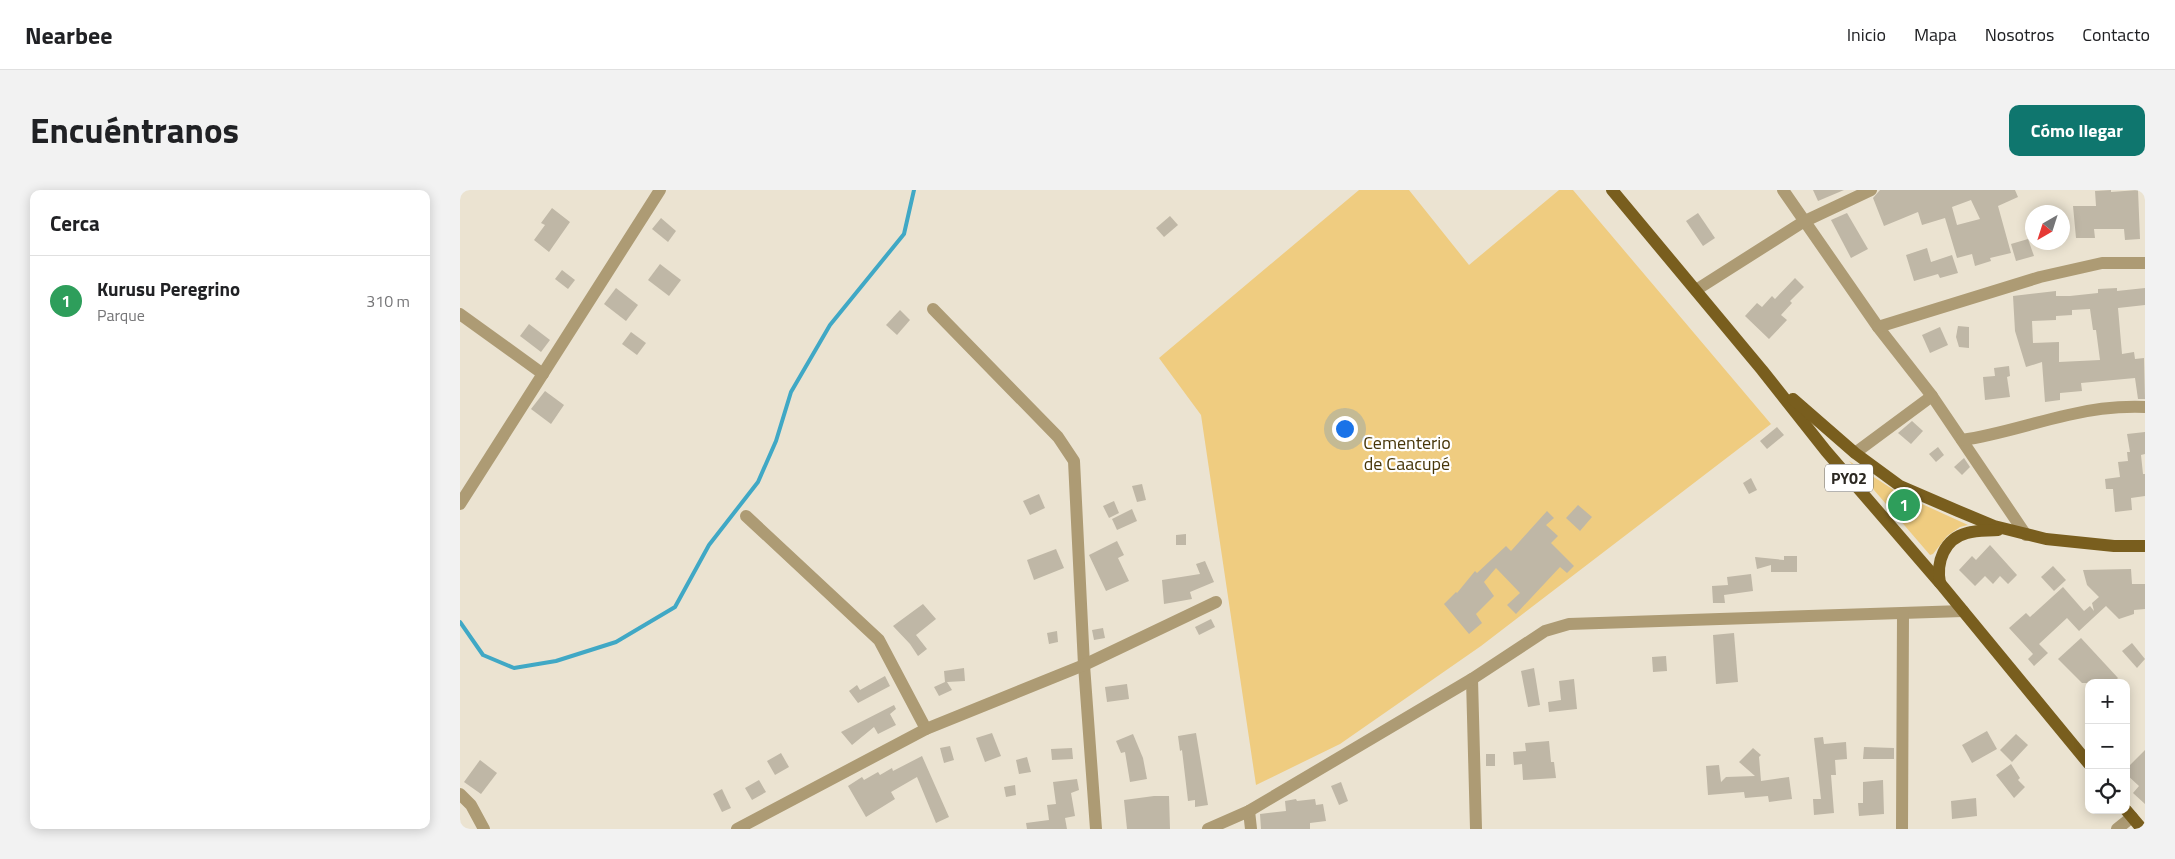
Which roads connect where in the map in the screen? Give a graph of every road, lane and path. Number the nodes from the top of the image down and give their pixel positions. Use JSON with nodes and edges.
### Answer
{"nodes":[{"id":1,"x":660,"y":190,"type":"edge"},
{"id":2,"x":1612,"y":190,"type":"edge"},
{"id":3,"x":1783,"y":190,"type":"edge"},
{"id":4,"x":1871,"y":190,"type":"edge"},
{"id":5,"x":1803,"y":222,"type":"junction"},
{"id":6,"x":2145,"y":263,"type":"edge"},
{"id":7,"x":1696,"y":290,"type":"junction"},
{"id":8,"x":933,"y":310,"type":"dead end"},
{"id":9,"x":460,"y":314,"type":"edge"},
{"id":10,"x":1878,"y":327,"type":"junction"},
{"id":11,"x":1762,"y":370,"type":"junction"},
{"id":12,"x":543,"y":374,"type":"junction"},
{"id":13,"x":1932,"y":396,"type":"junction"},
{"id":14,"x":2145,"y":407,"type":"edge"},
{"id":15,"x":1962,"y":440,"type":"junction"},
{"id":16,"x":1855,"y":454,"type":"junction"},
{"id":17,"x":460,"y":504,"type":"edge"},
{"id":18,"x":746,"y":516,"type":"dead end"},
{"id":19,"x":2008,"y":530,"type":"junction"},
{"id":20,"x":2026,"y":534,"type":"junction"},
{"id":21,"x":2145,"y":546,"type":"edge"},
{"id":22,"x":1940,"y":583,"type":"junction"},
{"id":23,"x":1216,"y":602,"type":"dead end"},
{"id":24,"x":1963,"y":611,"type":"junction"},
{"id":25,"x":1903,"y":614,"type":"junction"},
{"id":26,"x":1084,"y":665,"type":"junction"},
{"id":27,"x":1472,"y":679,"type":"junction"},
{"id":28,"x":926,"y":729,"type":"junction"},
{"id":29,"x":2085,"y":759,"type":"edge"},
{"id":30,"x":460,"y":794,"type":"edge"},
{"id":31,"x":1249,"y":811,"type":"junction"},
{"id":32,"x":2128,"y":814,"type":"edge"},
{"id":33,"x":2130,"y":814,"type":"edge"},
{"id":34,"x":484,"y":829,"type":"edge"},
{"id":35,"x":737,"y":829,"type":"edge"},
{"id":36,"x":1096,"y":829,"type":"edge"},
{"id":37,"x":1208,"y":829,"type":"edge"},
{"id":38,"x":1251,"y":829,"type":"edge"},
{"id":39,"x":1476,"y":829,"type":"edge"},
{"id":40,"x":1902,"y":829,"type":"edge"},
{"id":41,"x":2118,"y":829,"type":"edge"},
{"id":42,"x":2142,"y":829,"type":"edge"}],
"edges":[{"from":1,"to":12,"type":"street"},
{"from":2,"to":7,"type":"main road","number":"PY02"},
{"from":3,"to":5,"type":"street"},
{"from":4,"to":5,"type":"street"},
{"from":5,"to":7,"type":"street"},
{"from":5,"to":10,"type":"street"},
{"from":6,"to":10,"type":"street"},
{"from":7,"to":11,"type":"main road","number":"PY02"},
{"from":8,"to":26,"type":"street"},
{"from":9,"to":12,"type":"street"},
{"from":10,"to":13,"type":"street"},
{"from":11,"to":16,"type":"main road","number":"PY02"},
{"from":11,"to":22,"type":"main road","number":"PY02"},
{"from":12,"to":17,"type":"street"},
{"from":13,"to":15,"type":"street"},
{"from":13,"to":16,"type":"street"},
{"from":14,"to":15,"type":"street"},
{"from":15,"to":20,"type":"street"},
{"from":16,"to":19,"type":"main road","number":"PY02"},
{"from":18,"to":28,"type":"street"},
{"from":19,"to":20,"type":"main road","number":"PY02"},
{"from":19,"to":22,"type":"main road"},
{"from":20,"to":21,"type":"main road","number":"PY02"},
{"from":22,"to":24,"type":"main road","number":"PY02"},
{"from":23,"to":26,"type":"street"},
{"from":24,"to":25,"type":"street"},
{"from":24,"to":29,"type":"main road","number":"PY02"},
{"from":25,"to":27,"type":"street"},
{"from":25,"to":40,"type":"street"},
{"from":26,"to":28,"type":"street"},
{"from":26,"to":36,"type":"street"},
{"from":27,"to":31,"type":"street"},
{"from":27,"to":39,"type":"street"},
{"from":28,"to":35,"type":"street"},
{"from":30,"to":34,"type":"street"},
{"from":31,"to":37,"type":"street"},
{"from":31,"to":38,"type":"street"},
{"from":32,"to":41,"type":"street"},
{"from":33,"to":42,"type":"main road"}]}
